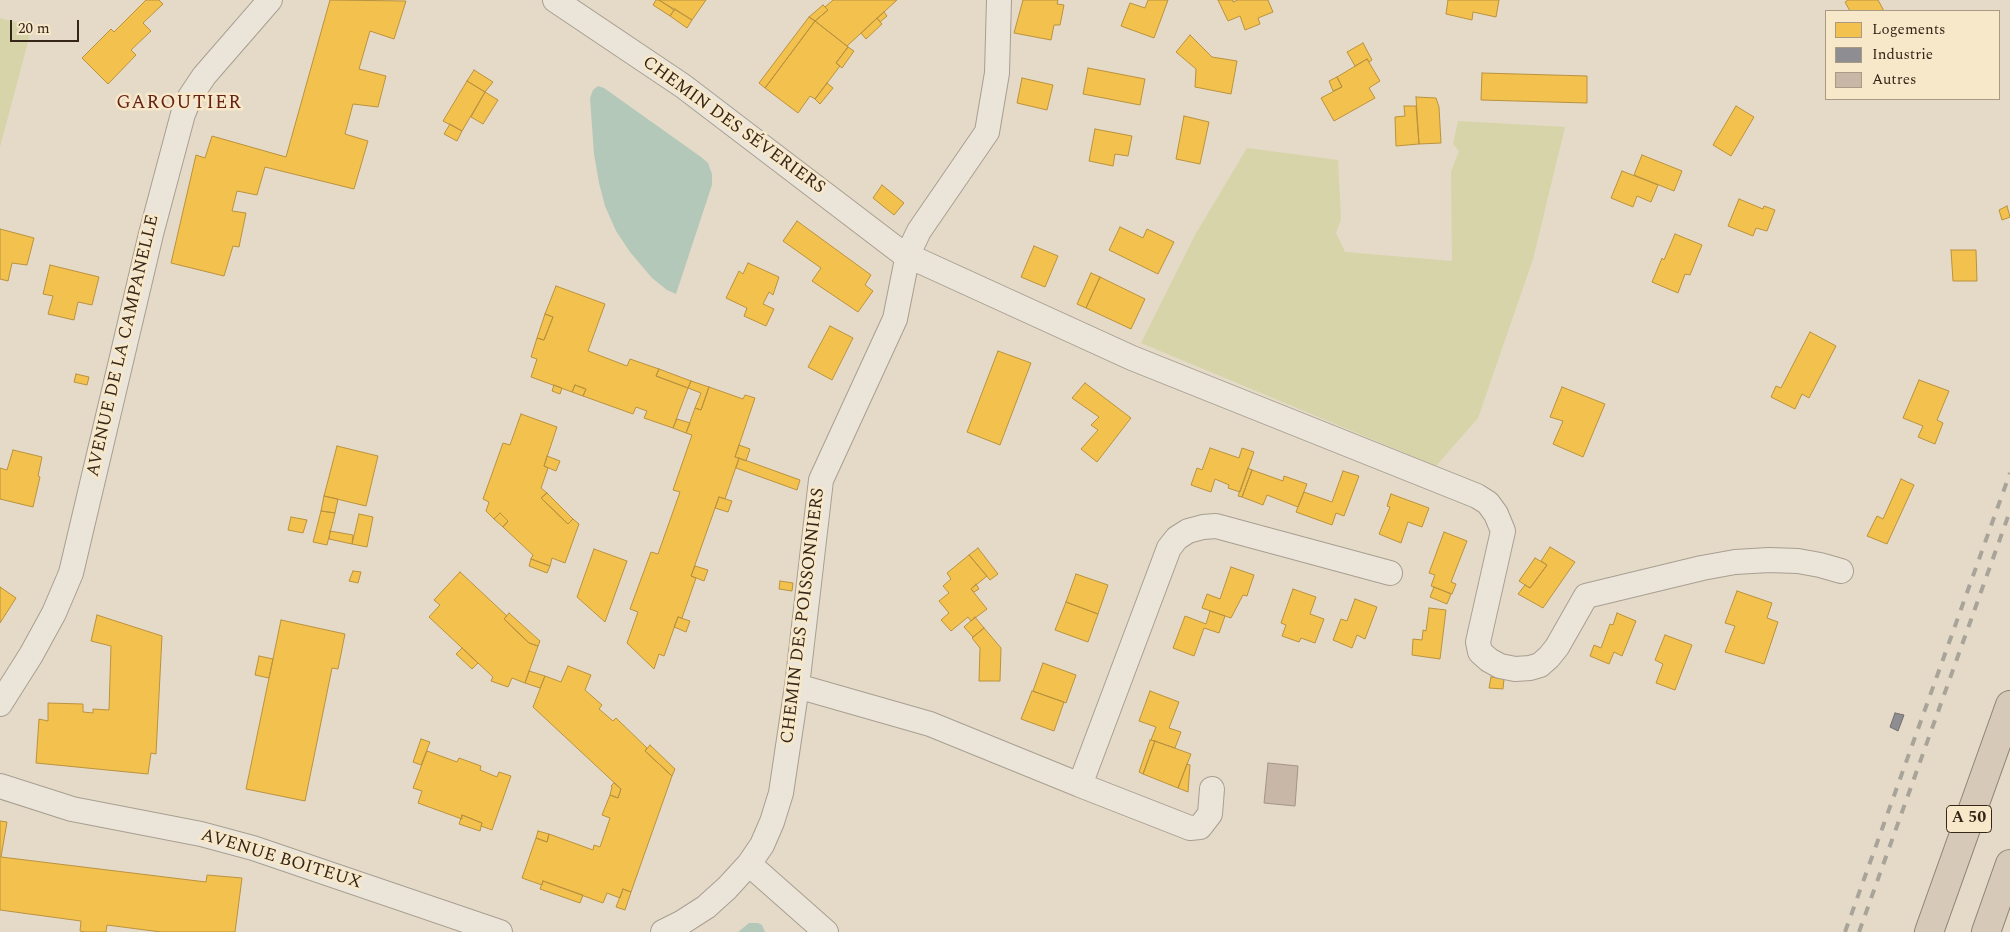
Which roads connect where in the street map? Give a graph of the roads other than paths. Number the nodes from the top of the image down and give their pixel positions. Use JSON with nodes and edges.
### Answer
{"nodes":[{"id":1,"x":270,"y":0,"type":"edge"},
{"id":2,"x":555,"y":0,"type":"edge"},
{"id":3,"x":999,"y":0,"type":"edge"},
{"id":4,"x":908,"y":254,"type":"junction"},
{"id":5,"x":1841,"y":571,"type":"dead end"},
{"id":6,"x":1390,"y":573,"type":"dead end"},
{"id":7,"x":797,"y":686,"type":"junction"},
{"id":8,"x":0,"y":704,"type":"edge"},
{"id":9,"x":2010,"y":705,"type":"edge"},
{"id":10,"x":1080,"y":784,"type":"junction"},
{"id":11,"x":0,"y":786,"type":"edge"},
{"id":12,"x":1212,"y":789,"type":"dead end"},
{"id":13,"x":749,"y":864,"type":"junction"},
{"id":14,"x":2010,"y":864,"type":"edge"},
{"id":15,"x":500,"y":932,"type":"edge"},
{"id":16,"x":663,"y":932,"type":"edge"},
{"id":17,"x":826,"y":932,"type":"edge"},
{"id":18,"x":1929,"y":932,"type":"edge"},
{"id":19,"x":1986,"y":932,"type":"edge"}],
"edges":[{"from":1,"to":8,"type":"street","name":"AVENUE DE LA CAMPANELLE"},
{"from":2,"to":4,"type":"street","name":"CHEMIN DES SÉVERIERS"},
{"from":3,"to":4,"type":"street","name":"CHEMIN DES POISSONNIERS"},
{"from":4,"to":5,"type":"street","name":"CHEMIN DES SÉVERIERS"},
{"from":4,"to":7,"type":"street","name":"CHEMIN DES POISSONNIERS"},
{"from":6,"to":10,"type":"street"},
{"from":7,"to":10,"type":"street"},
{"from":7,"to":13,"type":"street","name":"CHEMIN DES POISSONNIERS"},
{"from":9,"to":18,"type":"highway","number":"A 50"},
{"from":10,"to":12,"type":"street"},
{"from":11,"to":15,"type":"street","name":"AVENUE BOITEUX"},
{"from":13,"to":16,"type":"street"},
{"from":13,"to":17,"type":"street"},
{"from":14,"to":19,"type":"highway"}]}
